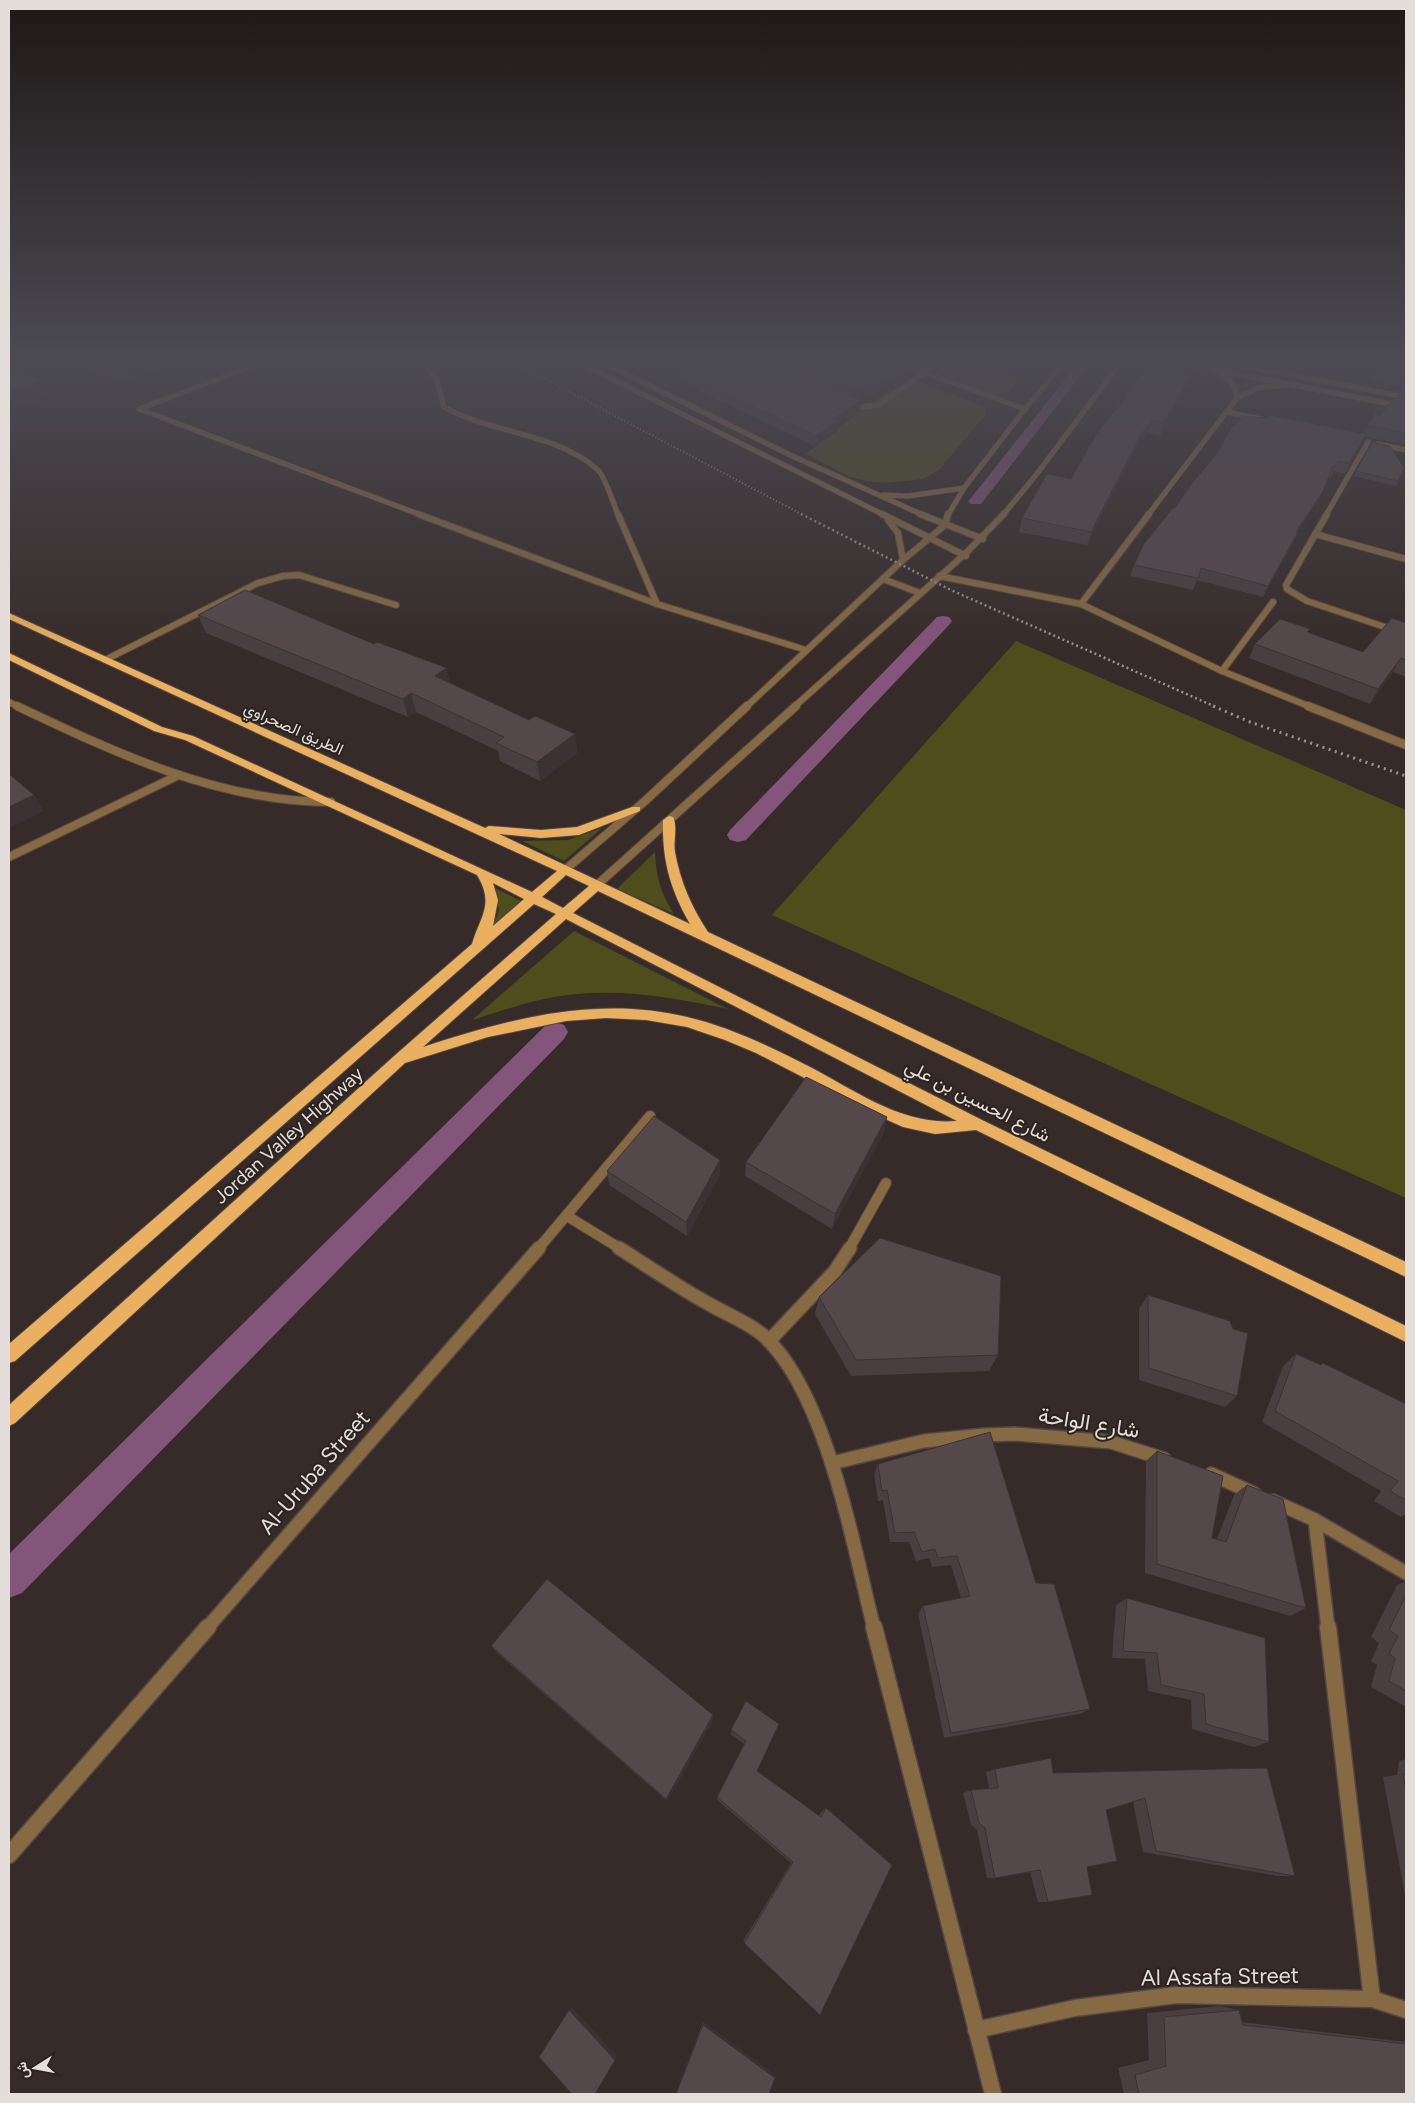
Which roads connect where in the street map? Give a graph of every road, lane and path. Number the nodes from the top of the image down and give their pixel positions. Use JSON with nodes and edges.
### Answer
{"nodes":[{"id":1,"x":275,"y":460,"type":"edge"},
{"id":2,"x":582,"y":460,"type":"edge"},
{"id":3,"x":773,"y":460,"type":"edge"},
{"id":4,"x":806,"y":460,"type":"edge"},
{"id":5,"x":985,"y":460,"type":"edge"},
{"id":6,"x":1048,"y":460,"type":"edge"},
{"id":7,"x":1190,"y":460,"type":"edge"},
{"id":8,"x":1358,"y":460,"type":"edge"},
{"id":9,"x":964,"y":488,"type":"junction"},
{"id":10,"x":876,"y":494,"type":"junction"},
{"id":11,"x":886,"y":517,"type":"junction"},
{"id":12,"x":945,"y":525,"type":"junction"},
{"id":13,"x":1315,"y":534,"type":"junction"},
{"id":14,"x":929,"y":538,"type":"junction"},
{"id":15,"x":983,"y":539,"type":"junction"},
{"id":16,"x":966,"y":556,"type":"junction"},
{"id":17,"x":1406,"y":559,"type":"edge"},
{"id":18,"x":903,"y":560,"type":"junction"},
{"id":19,"x":939,"y":576,"type":"junction"},
{"id":20,"x":883,"y":579,"type":"junction"},
{"id":21,"x":920,"y":593,"type":"junction"},
{"id":22,"x":1273,"y":602,"type":"dead end"},
{"id":23,"x":658,"y":604,"type":"junction"},
{"id":24,"x":1081,"y":604,"type":"junction"},
{"id":25,"x":396,"y":605,"type":"dead end"},
{"id":26,"x":9,"y":616,"type":"edge"},
{"id":27,"x":1406,"y":634,"type":"edge"},
{"id":28,"x":806,"y":650,"type":"junction"},
{"id":29,"x":9,"y":656,"type":"edge"},
{"id":30,"x":105,"y":660,"type":"junction"},
{"id":31,"x":1222,"y":671,"type":"junction"},
{"id":32,"x":9,"y":702,"type":"edge"},
{"id":33,"x":1406,"y":745,"type":"edge"},
{"id":34,"x":179,"y":775,"type":"junction"},
{"id":35,"x":331,"y":802,"type":"junction"},
{"id":36,"x":636,"y":809,"type":"junction"},
{"id":37,"x":669,"y":820,"type":"junction"},
{"id":38,"x":478,"y":829,"type":"junction"},
{"id":39,"x":9,"y":857,"type":"edge"},
{"id":40,"x":565,"y":870,"type":"junction"},
{"id":41,"x":481,"y":873,"type":"junction"},
{"id":42,"x":597,"y":885,"type":"junction"},
{"id":43,"x":533,"y":898,"type":"junction"},
{"id":44,"x":564,"y":914,"type":"junction"},
{"id":45,"x":704,"y":936,"type":"junction"},
{"id":46,"x":474,"y":950,"type":"junction"},
{"id":47,"x":398,"y":1060,"type":"junction"},
{"id":48,"x":650,"y":1116,"type":"dead end"},
{"id":49,"x":978,"y":1124,"type":"junction"},
{"id":50,"x":886,"y":1183,"type":"dead end"},
{"id":51,"x":567,"y":1216,"type":"junction"},
{"id":52,"x":1406,"y":1270,"type":"edge"},
{"id":53,"x":1406,"y":1334,"type":"edge"},
{"id":54,"x":769,"y":1340,"type":"junction"},
{"id":55,"x":9,"y":1354,"type":"edge"},
{"id":56,"x":9,"y":1417,"type":"edge"},
{"id":57,"x":1176,"y":1462,"type":"edge"},
{"id":58,"x":832,"y":1463,"type":"junction"},
{"id":59,"x":1196,"y":1469,"type":"edge"},
{"id":60,"x":1315,"y":1520,"type":"junction"},
{"id":61,"x":1406,"y":1572,"type":"edge"},
{"id":62,"x":9,"y":1855,"type":"edge"},
{"id":63,"x":1372,"y":1999,"type":"junction"},
{"id":64,"x":1406,"y":2010,"type":"edge"},
{"id":65,"x":976,"y":2030,"type":"junction"},
{"id":66,"x":993,"y":2094,"type":"edge"}],
"edges":[{"from":1,"to":23,"type":"street"},
{"from":2,"to":23,"type":"street"},
{"from":3,"to":11,"type":"street"},
{"from":4,"to":10,"type":"street"},
{"from":5,"to":9,"type":"street"},
{"from":6,"to":15,"type":"street"},
{"from":7,"to":24,"type":"street"},
{"from":8,"to":13,"type":"street"},
{"from":9,"to":10,"type":"street"},
{"from":9,"to":12,"type":"street"},
{"from":10,"to":12,"type":"street"},
{"from":11,"to":14,"type":"street"},
{"from":11,"to":18,"type":"street"},
{"from":12,"to":14,"type":"street"},
{"from":12,"to":15,"type":"street"},
{"from":13,"to":17,"type":"street"},
{"from":13,"to":27,"type":"street"},
{"from":14,"to":16,"type":"street"},
{"from":14,"to":18,"type":"street"},
{"from":15,"to":16,"type":"street"},
{"from":16,"to":19,"type":"street"},
{"from":18,"to":20,"type":"street"},
{"from":19,"to":21,"type":"street"},
{"from":19,"to":24,"type":"street"},
{"from":20,"to":21,"type":"street"},
{"from":20,"to":28,"type":"street"},
{"from":21,"to":37,"type":"street"},
{"from":22,"to":31,"type":"street"},
{"from":23,"to":28,"type":"street"},
{"from":24,"to":31,"type":"street"},
{"from":25,"to":30,"type":"street"},
{"from":26,"to":30,"type":"highway","name":"الطريق الصحراوي"},
{"from":28,"to":36,"type":"street"},
{"from":29,"to":35,"type":"highway"},
{"from":30,"to":38,"type":"highway","name":"الطريق الصحراوي"},
{"from":31,"to":33,"type":"street"},
{"from":32,"to":34,"type":"street"},
{"from":34,"to":35,"type":"street"},
{"from":34,"to":39,"type":"street"},
{"from":35,"to":41,"type":"highway"},
{"from":36,"to":38,"type":"highway"},
{"from":36,"to":40,"type":"street"},
{"from":37,"to":42,"type":"street"},
{"from":37,"to":45,"type":"highway"},
{"from":38,"to":40,"type":"highway","name":"الطريق الصحراوي"},
{"from":40,"to":42,"type":"highway","name":"شارع الحسين بن علي"},
{"from":40,"to":43,"type":"highway","name":"Jordan Valley Highway"},
{"from":41,"to":43,"type":"highway"},
{"from":41,"to":46,"type":"highway"},
{"from":42,"to":44,"type":"highway","name":"Jordan Valley Highway"},
{"from":42,"to":45,"type":"highway","name":"شارع الحسين بن علي"},
{"from":43,"to":44,"type":"highway","name":"شارع الحسين بن علي"},
{"from":43,"to":46,"type":"highway","name":"Jordan Valley Highway"},
{"from":44,"to":47,"type":"highway","name":"Jordan Valley Highway"},
{"from":44,"to":49,"type":"highway","name":"شارع الحسين بن علي"},
{"from":45,"to":52,"type":"highway","name":"شارع الحسين بن علي"},
{"from":46,"to":55,"type":"highway","name":"Jordan Valley Highway"},
{"from":47,"to":49,"type":"highway"},
{"from":47,"to":56,"type":"highway","name":"Jordan Valley Highway"},
{"from":48,"to":51,"type":"street","name":"Al-Uruba Street"},
{"from":49,"to":53,"type":"highway","name":"شارع الحسين بن علي"},
{"from":50,"to":54,"type":"street"},
{"from":51,"to":54,"type":"street"},
{"from":51,"to":62,"type":"street","name":"Al-Uruba Street"},
{"from":54,"to":58,"type":"street"},
{"from":57,"to":58,"type":"street","name":"شارع الواحة"},
{"from":58,"to":65,"type":"street"},
{"from":59,"to":60,"type":"street"},
{"from":60,"to":61,"type":"street"},
{"from":60,"to":63,"type":"street"},
{"from":63,"to":64,"type":"street","name":"Al Assafa Street"},
{"from":63,"to":65,"type":"street","name":"Al Assafa Street"},
{"from":65,"to":66,"type":"street"}]}
